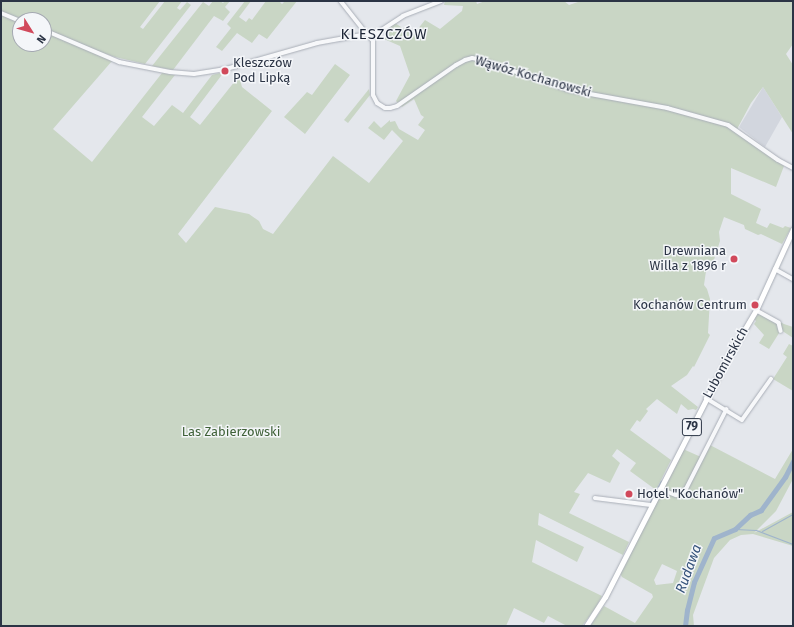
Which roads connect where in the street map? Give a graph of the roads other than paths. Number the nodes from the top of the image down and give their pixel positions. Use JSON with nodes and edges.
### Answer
{"nodes":[{"id":1,"x":341,"y":1,"type":"edge"},
{"id":2,"x":441,"y":1,"type":"edge"},
{"id":3,"x":1,"y":13,"type":"edge"},
{"id":4,"x":12,"y":18,"type":"edge"},
{"id":5,"x":52,"y":33,"type":"edge"},
{"id":6,"x":367,"y":34,"type":"junction"},
{"id":7,"x":371,"y":37,"type":"junction"},
{"id":8,"x":793,"y":168,"type":"edge"},
{"id":9,"x":793,"y":229,"type":"edge"},
{"id":10,"x":775,"y":269,"type":"junction"},
{"id":11,"x":793,"y":279,"type":"edge"},
{"id":12,"x":756,"y":310,"type":"junction"},
{"id":13,"x":781,"y":331,"type":"dead end"},
{"id":14,"x":772,"y":379,"type":"dead end"},
{"id":15,"x":706,"y":398,"type":"junction"},
{"id":16,"x":726,"y":410,"type":"junction"},
{"id":17,"x":660,"y":489,"type":"junction"},
{"id":18,"x":595,"y":498,"type":"dead end"},
{"id":19,"x":651,"y":505,"type":"junction"},
{"id":20,"x":587,"y":624,"type":"edge"}],
"edges":[{"from":1,"to":6,"type":"street"},
{"from":2,"to":7,"type":"street"},
{"from":3,"to":4,"type":"street"},
{"from":5,"to":6,"type":"street"},
{"from":6,"to":7,"type":"street"},
{"from":7,"to":8,"type":"street","name":"Wąwóz Kochanowski"},
{"from":9,"to":10,"type":"main road","name":"Lubomirskich","number":"79"},
{"from":10,"to":11,"type":"street"},
{"from":10,"to":12,"type":"main road","name":"Lubomirskich","number":"79"},
{"from":12,"to":13,"type":"street"},
{"from":12,"to":15,"type":"main road","name":"Lubomirskich","number":"79"},
{"from":14,"to":16,"type":"street"},
{"from":15,"to":16,"type":"street"},
{"from":15,"to":17,"type":"main road","name":"Lubomirskich","number":"79"},
{"from":16,"to":17,"type":"street"},
{"from":17,"to":19,"type":"main road","name":"Lubomirskich","number":"79"},
{"from":18,"to":19,"type":"street"},
{"from":19,"to":20,"type":"main road","name":"Lubomirskich","number":"79"}]}
